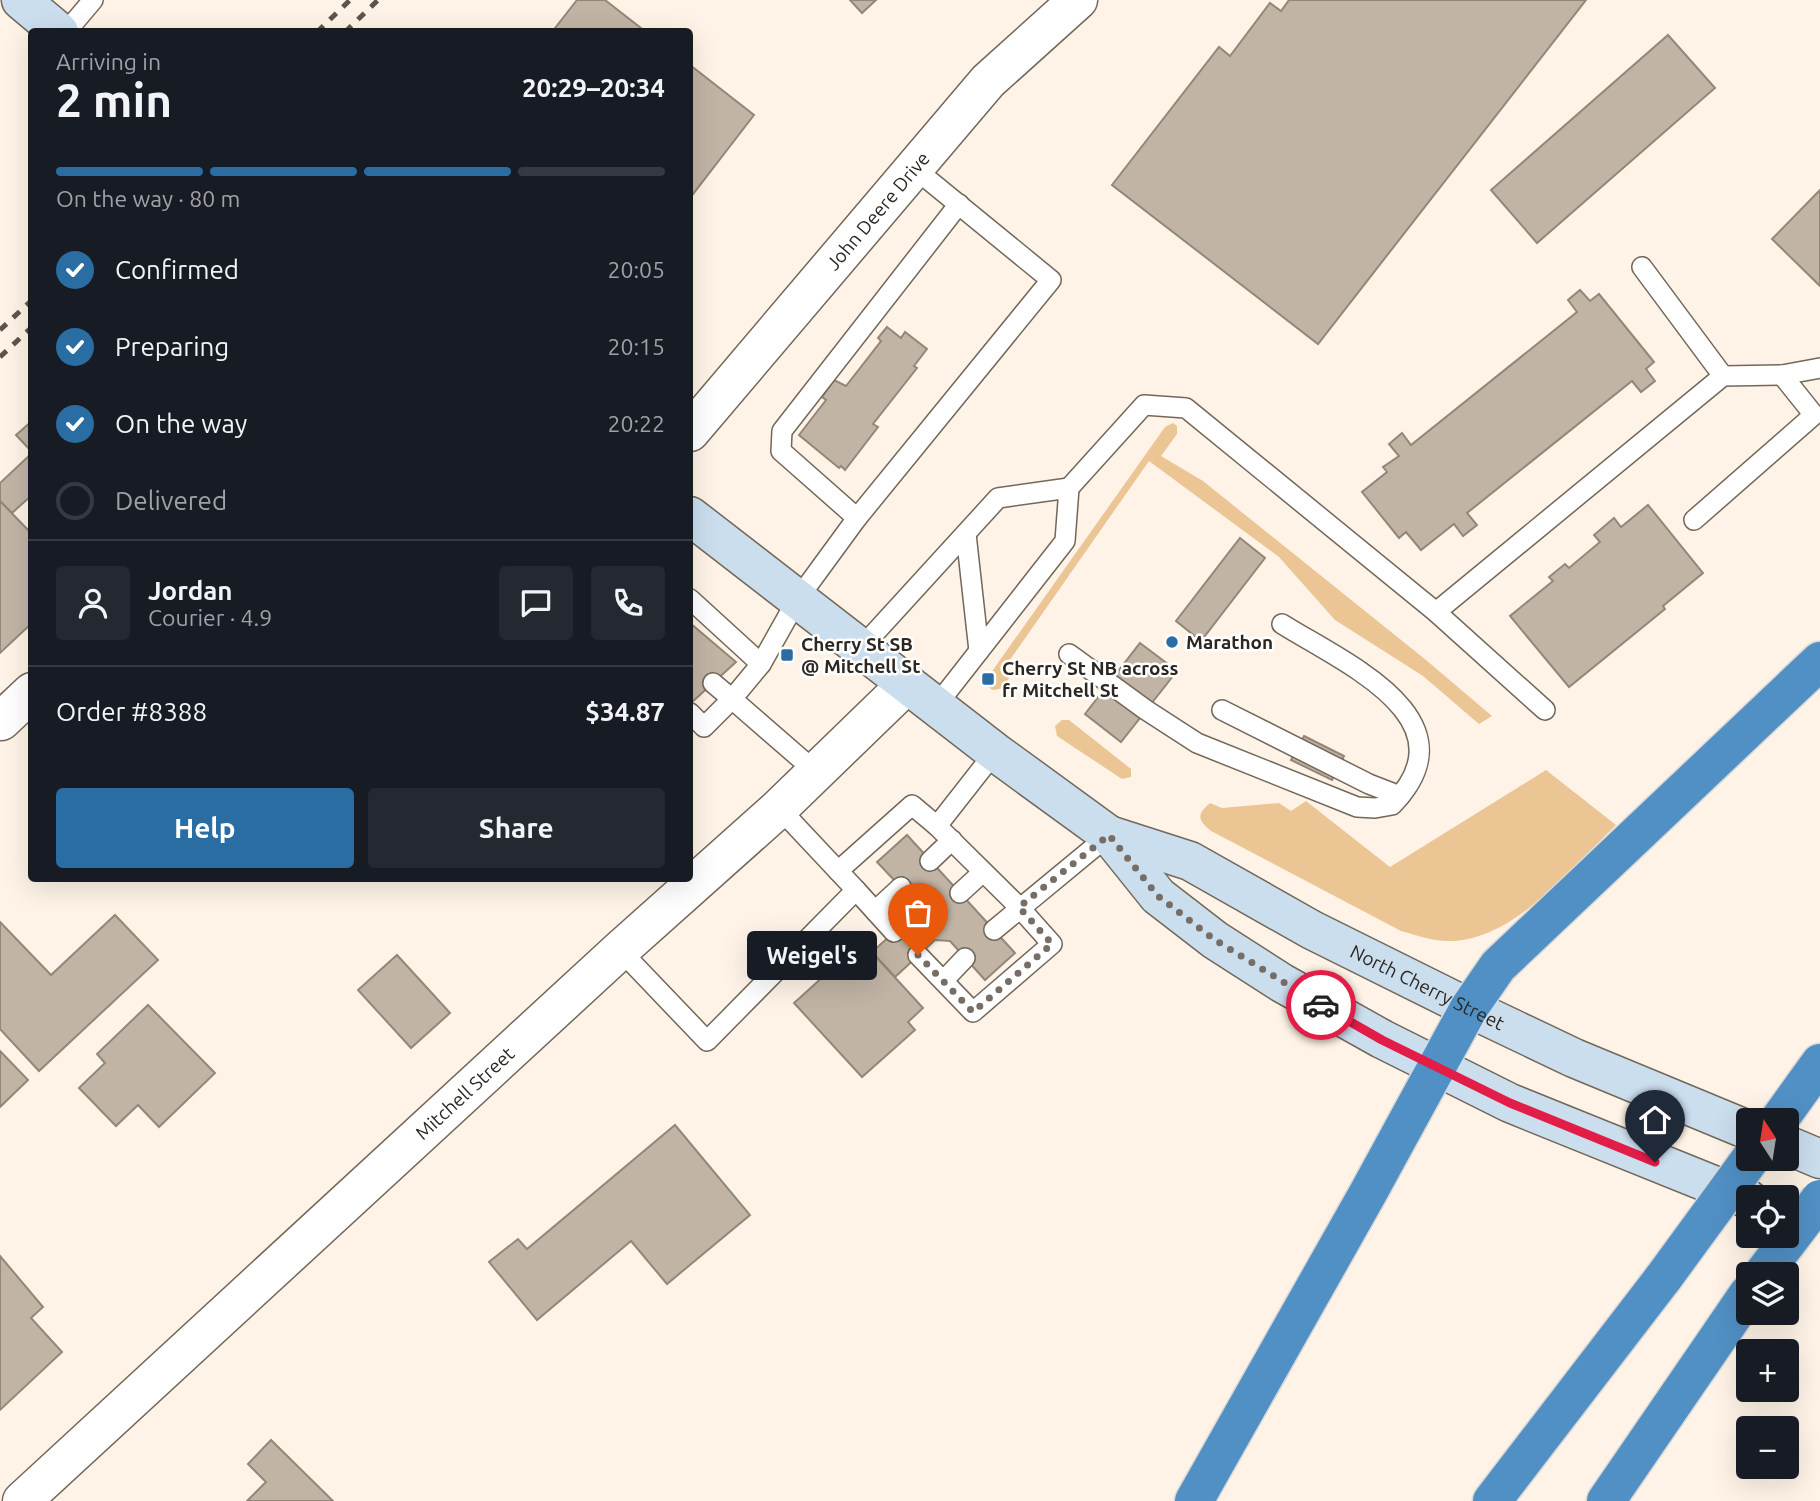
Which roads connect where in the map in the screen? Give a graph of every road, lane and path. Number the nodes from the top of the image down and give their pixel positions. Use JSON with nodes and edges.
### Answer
{"nodes":[{"id":1,"x":21,"y":0,"type":"edge"},
{"id":2,"x":93,"y":0,"type":"edge"},
{"id":3,"x":1078,"y":0,"type":"edge"},
{"id":4,"x":54,"y":28,"type":"edge"},
{"id":5,"x":69,"y":28,"type":"edge"},
{"id":6,"x":914,"y":168,"type":"junction"},
{"id":7,"x":959,"y":204,"type":"junction"},
{"id":8,"x":1642,"y":267,"type":"dead end"},
{"id":9,"x":1820,"y":368,"type":"edge"},
{"id":10,"x":1782,"y":375,"type":"junction"},
{"id":11,"x":1723,"y":376,"type":"junction"},
{"id":12,"x":693,"y":428,"type":"edge"},
{"id":13,"x":1069,"y":488,"type":"junction"},
{"id":14,"x":857,"y":518,"type":"junction"},
{"id":15,"x":1694,"y":520,"type":"dead end"},
{"id":16,"x":698,"y":528,"type":"edge"},
{"id":17,"x":966,"y":534,"type":"junction"},
{"id":18,"x":797,"y":600,"type":"junction"},
{"id":19,"x":693,"y":603,"type":"edge"},
{"id":20,"x":1436,"y":612,"type":"junction"},
{"id":21,"x":1282,"y":624,"type":"dead end"},
{"id":22,"x":861,"y":648,"type":"junction"},
{"id":23,"x":979,"y":651,"type":"junction"},
{"id":24,"x":1069,"y":654,"type":"dead end"},
{"id":25,"x":1820,"y":661,"type":"edge"},
{"id":26,"x":761,"y":664,"type":"junction"},
{"id":27,"x":713,"y":683,"type":"dead end"},
{"id":28,"x":922,"y":695,"type":"junction"},
{"id":29,"x":28,"y":696,"type":"edge"},
{"id":30,"x":732,"y":699,"type":"junction"},
{"id":31,"x":1222,"y":710,"type":"dead end"},
{"id":32,"x":1545,"y":710,"type":"dead end"},
{"id":33,"x":693,"y":716,"type":"edge"},
{"id":34,"x":1,"y":721,"type":"edge"},
{"id":35,"x":995,"y":752,"type":"junction"},
{"id":36,"x":817,"y":772,"type":"junction"},
{"id":37,"x":1400,"y":796,"type":"junction"},
{"id":38,"x":779,"y":808,"type":"junction"},
{"id":39,"x":937,"y":826,"type":"junction"},
{"id":40,"x":1109,"y":835,"type":"junction"},
{"id":41,"x":952,"y":841,"type":"junction"},
{"id":42,"x":930,"y":861,"type":"dead end"},
{"id":43,"x":838,"y":871,"type":"junction"},
{"id":44,"x":983,"y":872,"type":"junction"},
{"id":45,"x":901,"y":887,"type":"dead end"},
{"id":46,"x":856,"y":890,"type":"junction"},
{"id":47,"x":960,"y":893,"type":"dead end"},
{"id":48,"x":1019,"y":907,"type":"junction"},
{"id":49,"x":875,"y":911,"type":"junction"},
{"id":50,"x":994,"y":930,"type":"dead end"},
{"id":51,"x":894,"y":932,"type":"dead end"},
{"id":52,"x":620,"y":950,"type":"junction"},
{"id":53,"x":918,"y":955,"type":"dead end"},
{"id":54,"x":965,"y":958,"type":"dead end"},
{"id":55,"x":944,"y":980,"type":"junction"},
{"id":56,"x":1469,"y":1008,"type":"junction"},
{"id":57,"x":1820,"y":1063,"type":"edge"},
{"id":58,"x":1437,"y":1067,"type":"junction"},
{"id":59,"x":1788,"y":1108,"type":"edge"},
{"id":60,"x":1736,"y":1125,"type":"edge"},
{"id":61,"x":1799,"y":1150,"type":"edge"},
{"id":62,"x":1820,"y":1159,"type":"edge"},
{"id":63,"x":1741,"y":1171,"type":"edge"},
{"id":64,"x":1736,"y":1194,"type":"edge"},
{"id":65,"x":1820,"y":1199,"type":"edge"},
{"id":66,"x":1799,"y":1219,"type":"edge"},
{"id":67,"x":1820,"y":1228,"type":"edge"},
{"id":68,"x":1772,"y":1262,"type":"edge"},
{"id":69,"x":1736,"y":1312,"type":"edge"},
{"id":70,"x":22,"y":1501,"type":"edge"},
{"id":71,"x":1194,"y":1501,"type":"edge"},
{"id":72,"x":1492,"y":1501,"type":"edge"},
{"id":73,"x":1606,"y":1501,"type":"edge"}],
"edges":[{"from":1,"to":4,"type":"street"},
{"from":2,"to":5,"type":"lane"},
{"from":3,"to":6,"type":"street","name":"John Deere Drive"},
{"from":6,"to":7,"type":"lane"},
{"from":6,"to":12,"type":"street","name":"John Deere Drive"},
{"from":7,"to":14,"type":"lane"},
{"from":7,"to":14,"type":"lane"},
{"from":8,"to":11,"type":"lane"},
{"from":9,"to":10,"type":"lane"},
{"from":10,"to":11,"type":"lane"},
{"from":10,"to":15,"type":"lane"},
{"from":11,"to":20,"type":"lane"},
{"from":13,"to":17,"type":"lane"},
{"from":13,"to":20,"type":"lane"},
{"from":13,"to":23,"type":"lane"},
{"from":14,"to":18,"type":"lane"},
{"from":16,"to":18,"type":"street","name":"North Cherry Street"},
{"from":17,"to":22,"type":"lane"},
{"from":17,"to":23,"type":"lane"},
{"from":18,"to":22,"type":"street","name":"North Cherry Street"},
{"from":18,"to":26,"type":"lane"},
{"from":19,"to":26,"type":"lane"},
{"from":20,"to":32,"type":"lane"},
{"from":21,"to":37,"type":"lane"},
{"from":22,"to":28,"type":"street","name":"North Cherry Street"},
{"from":23,"to":28,"type":"lane"},
{"from":24,"to":37,"type":"lane"},
{"from":25,"to":56,"type":"highway"},
{"from":26,"to":30,"type":"lane"},
{"from":27,"to":30,"type":"lane"},
{"from":28,"to":35,"type":"street","name":"North Cherry Street"},
{"from":28,"to":36,"type":"street","name":"Mitchell Street"},
{"from":29,"to":34,"type":"street"},
{"from":30,"to":33,"type":"lane"},
{"from":30,"to":36,"type":"lane"},
{"from":31,"to":37,"type":"lane"},
{"from":35,"to":39,"type":"lane"},
{"from":35,"to":40,"type":"street","name":"North Cherry Street"},
{"from":36,"to":38,"type":"street","name":"Mitchell Street"},
{"from":38,"to":43,"type":"lane"},
{"from":38,"to":52,"type":"street","name":"Mitchell Street"},
{"from":39,"to":41,"type":"lane"},
{"from":39,"to":43,"type":"lane"},
{"from":40,"to":48,"type":"lane"},
{"from":40,"to":56,"type":"street","name":"North Cherry Street"},
{"from":40,"to":58,"type":"street","name":"North Cherry Street"},
{"from":41,"to":42,"type":"lane"},
{"from":41,"to":44,"type":"lane"},
{"from":43,"to":46,"type":"lane"},
{"from":44,"to":47,"type":"lane"},
{"from":44,"to":48,"type":"lane"},
{"from":45,"to":49,"type":"lane"},
{"from":46,"to":49,"type":"lane"},
{"from":46,"to":52,"type":"lane"},
{"from":48,"to":50,"type":"lane"},
{"from":48,"to":55,"type":"lane"},
{"from":49,"to":51,"type":"lane"},
{"from":52,"to":70,"type":"street","name":"Mitchell Street"},
{"from":53,"to":55,"type":"lane"},
{"from":54,"to":55,"type":"lane"},
{"from":56,"to":58,"type":"highway"},
{"from":56,"to":60,"type":"street","name":"North Cherry Street"},
{"from":57,"to":59,"type":"highway"},
{"from":58,"to":64,"type":"street","name":"North Cherry Street"},
{"from":58,"to":71,"type":"highway"},
{"from":61,"to":62,"type":"street"},
{"from":63,"to":72,"type":"highway","bridge":true},
{"from":65,"to":68,"type":"highway","bridge":true},
{"from":66,"to":67,"type":"street"},
{"from":69,"to":73,"type":"highway"}]}
